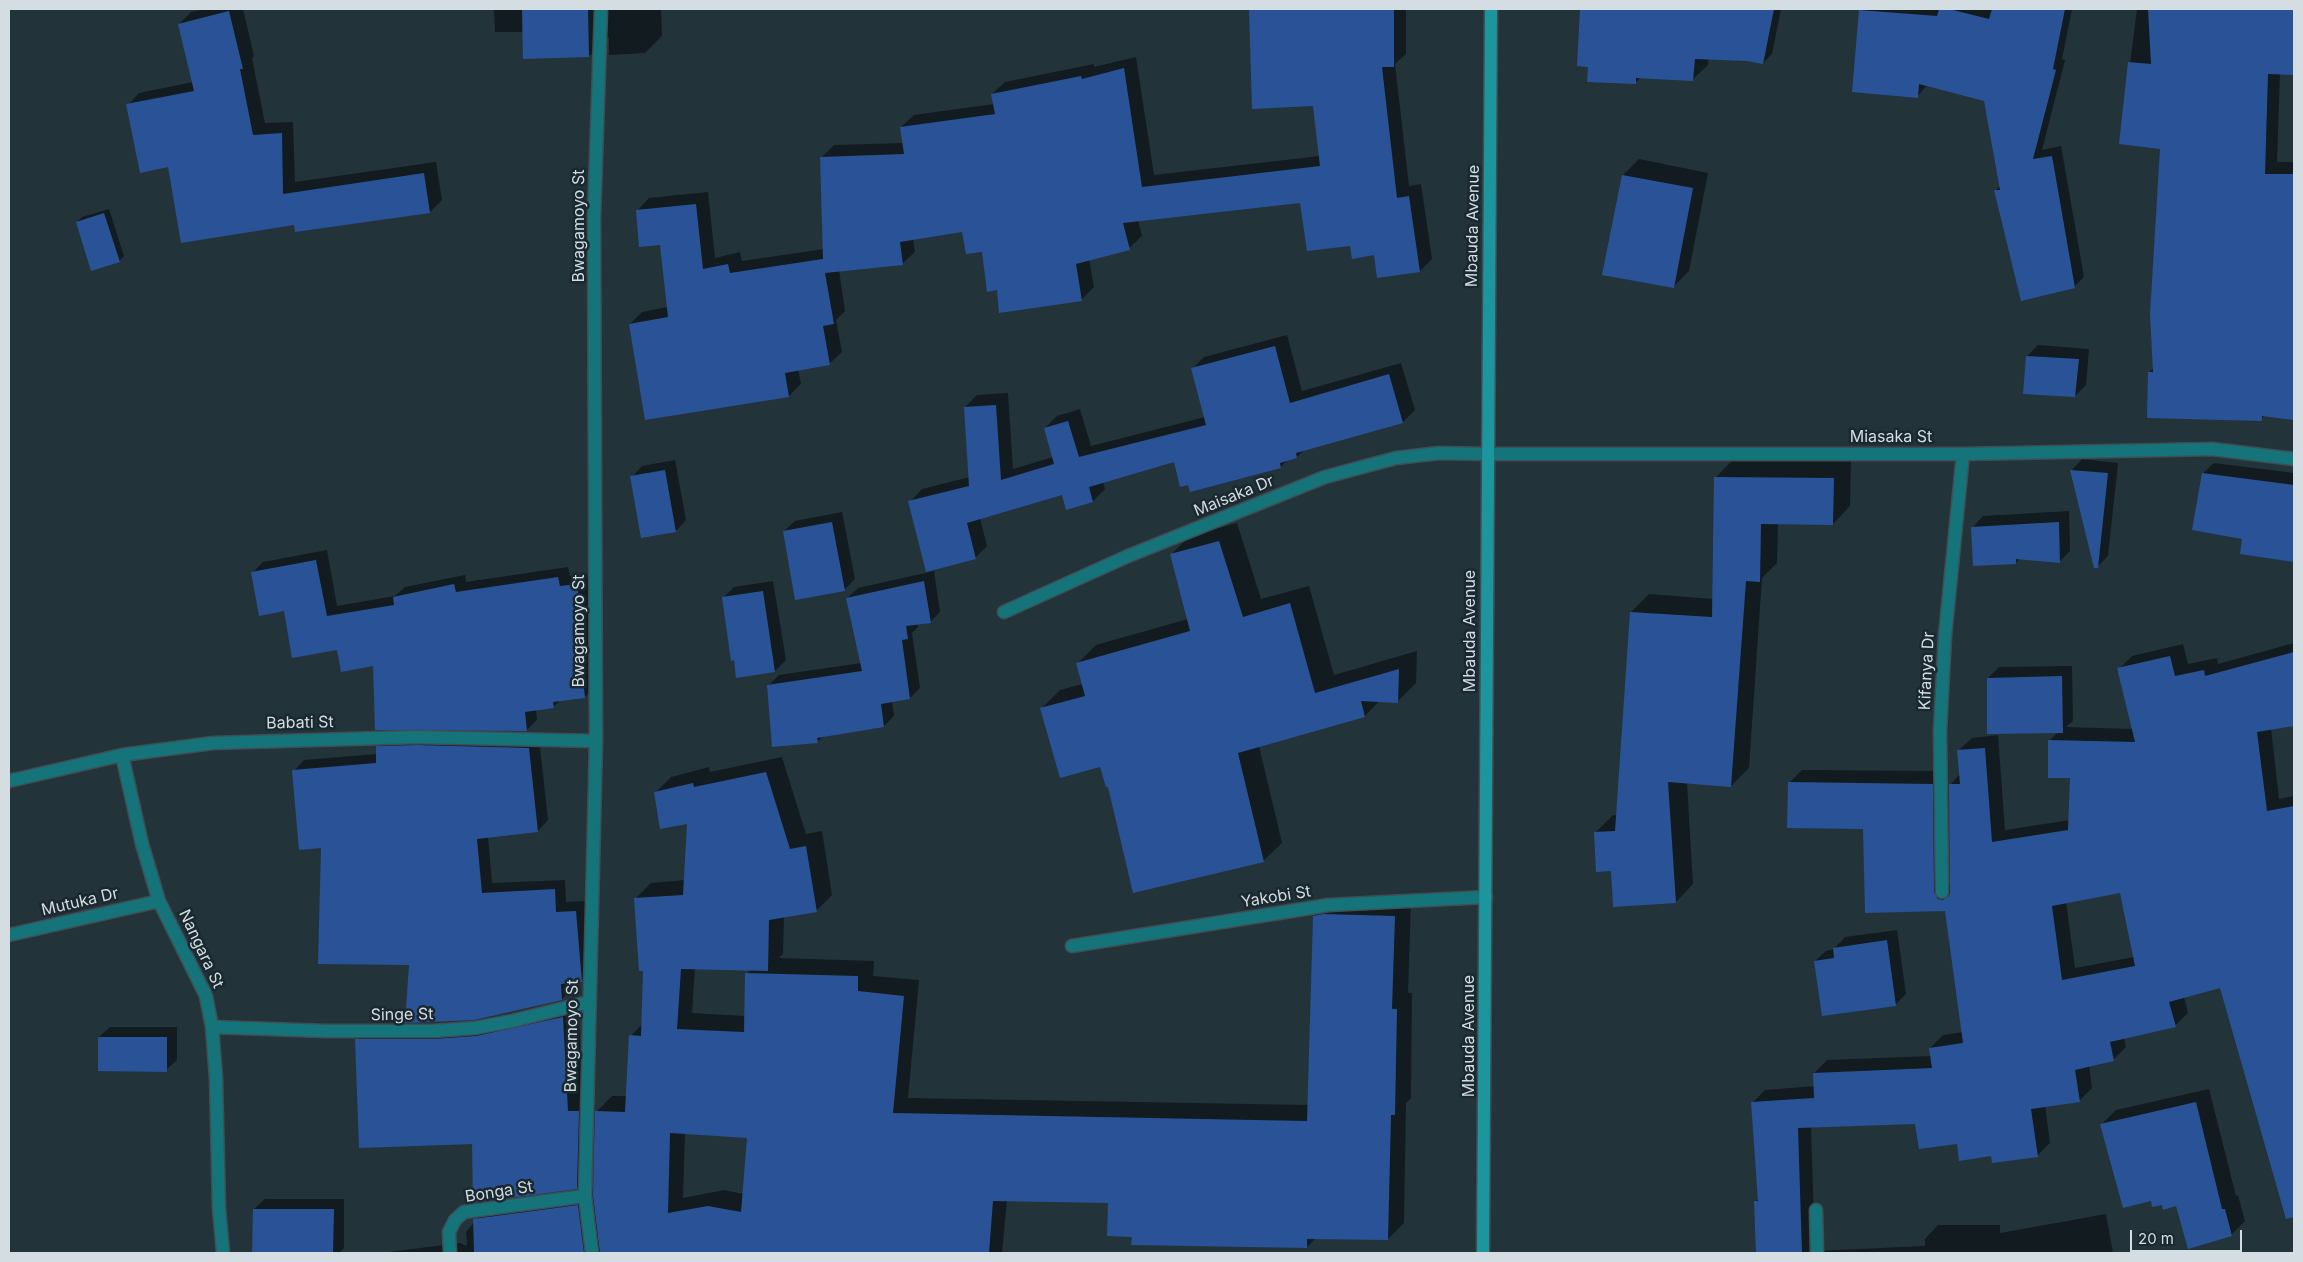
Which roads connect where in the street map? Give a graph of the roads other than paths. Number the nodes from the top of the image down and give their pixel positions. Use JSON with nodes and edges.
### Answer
{"nodes":[{"id":1,"x":600,"y":9,"type":"edge"},
{"id":2,"x":1491,"y":9,"type":"edge"},
{"id":3,"x":1487,"y":454,"type":"junction"},
{"id":4,"x":1963,"y":454,"type":"junction"},
{"id":5,"x":2294,"y":459,"type":"edge"},
{"id":6,"x":1004,"y":612,"type":"dead end"},
{"id":7,"x":596,"y":741,"type":"junction"},
{"id":8,"x":122,"y":755,"type":"junction"},
{"id":9,"x":9,"y":781,"type":"edge"},
{"id":10,"x":1942,"y":892,"type":"dead end"},
{"id":11,"x":1486,"y":897,"type":"junction"},
{"id":12,"x":159,"y":901,"type":"junction"},
{"id":13,"x":9,"y":935,"type":"edge"},
{"id":14,"x":1072,"y":946,"type":"dead end"},
{"id":15,"x":589,"y":1002,"type":"junction"},
{"id":16,"x":212,"y":1027,"type":"junction"},
{"id":17,"x":585,"y":1196,"type":"junction"},
{"id":18,"x":1816,"y":1210,"type":"dead end"},
{"id":19,"x":223,"y":1253,"type":"edge"},
{"id":20,"x":450,"y":1253,"type":"edge"},
{"id":21,"x":592,"y":1253,"type":"edge"},
{"id":22,"x":1483,"y":1253,"type":"edge"},
{"id":23,"x":1817,"y":1253,"type":"edge"}],
"edges":[{"from":1,"to":7,"type":"street","name":"Bwagamoyo St"},
{"from":2,"to":3,"type":"street","name":"Mbauda Avenue"},
{"from":3,"to":4,"type":"street","name":"Miasaka St"},
{"from":3,"to":6,"type":"street","name":"Maisaka Dr"},
{"from":3,"to":11,"type":"street","name":"Mbauda Avenue"},
{"from":4,"to":5,"type":"street","name":"Miasaka St"},
{"from":4,"to":10,"type":"street","name":"Kifanya Dr"},
{"from":7,"to":8,"type":"street","name":"Babati St"},
{"from":7,"to":15,"type":"street","name":"Bwagamoyo St"},
{"from":8,"to":9,"type":"street","name":"Babati St"},
{"from":8,"to":12,"type":"street","name":"Nangara St"},
{"from":11,"to":14,"type":"street","name":"Yakobi St"},
{"from":11,"to":22,"type":"street","name":"Mbauda Avenue"},
{"from":12,"to":13,"type":"street","name":"Mutuka Dr"},
{"from":12,"to":16,"type":"street","name":"Nangara St"},
{"from":15,"to":16,"type":"street","name":"Singe St"},
{"from":15,"to":17,"type":"street","name":"Bwagamoyo St"},
{"from":16,"to":19,"type":"street","name":"Nangara St"},
{"from":17,"to":20,"type":"street","name":"Bonga St"},
{"from":17,"to":21,"type":"street","name":"Bwagamoyo St"},
{"from":18,"to":23,"type":"street"}]}
